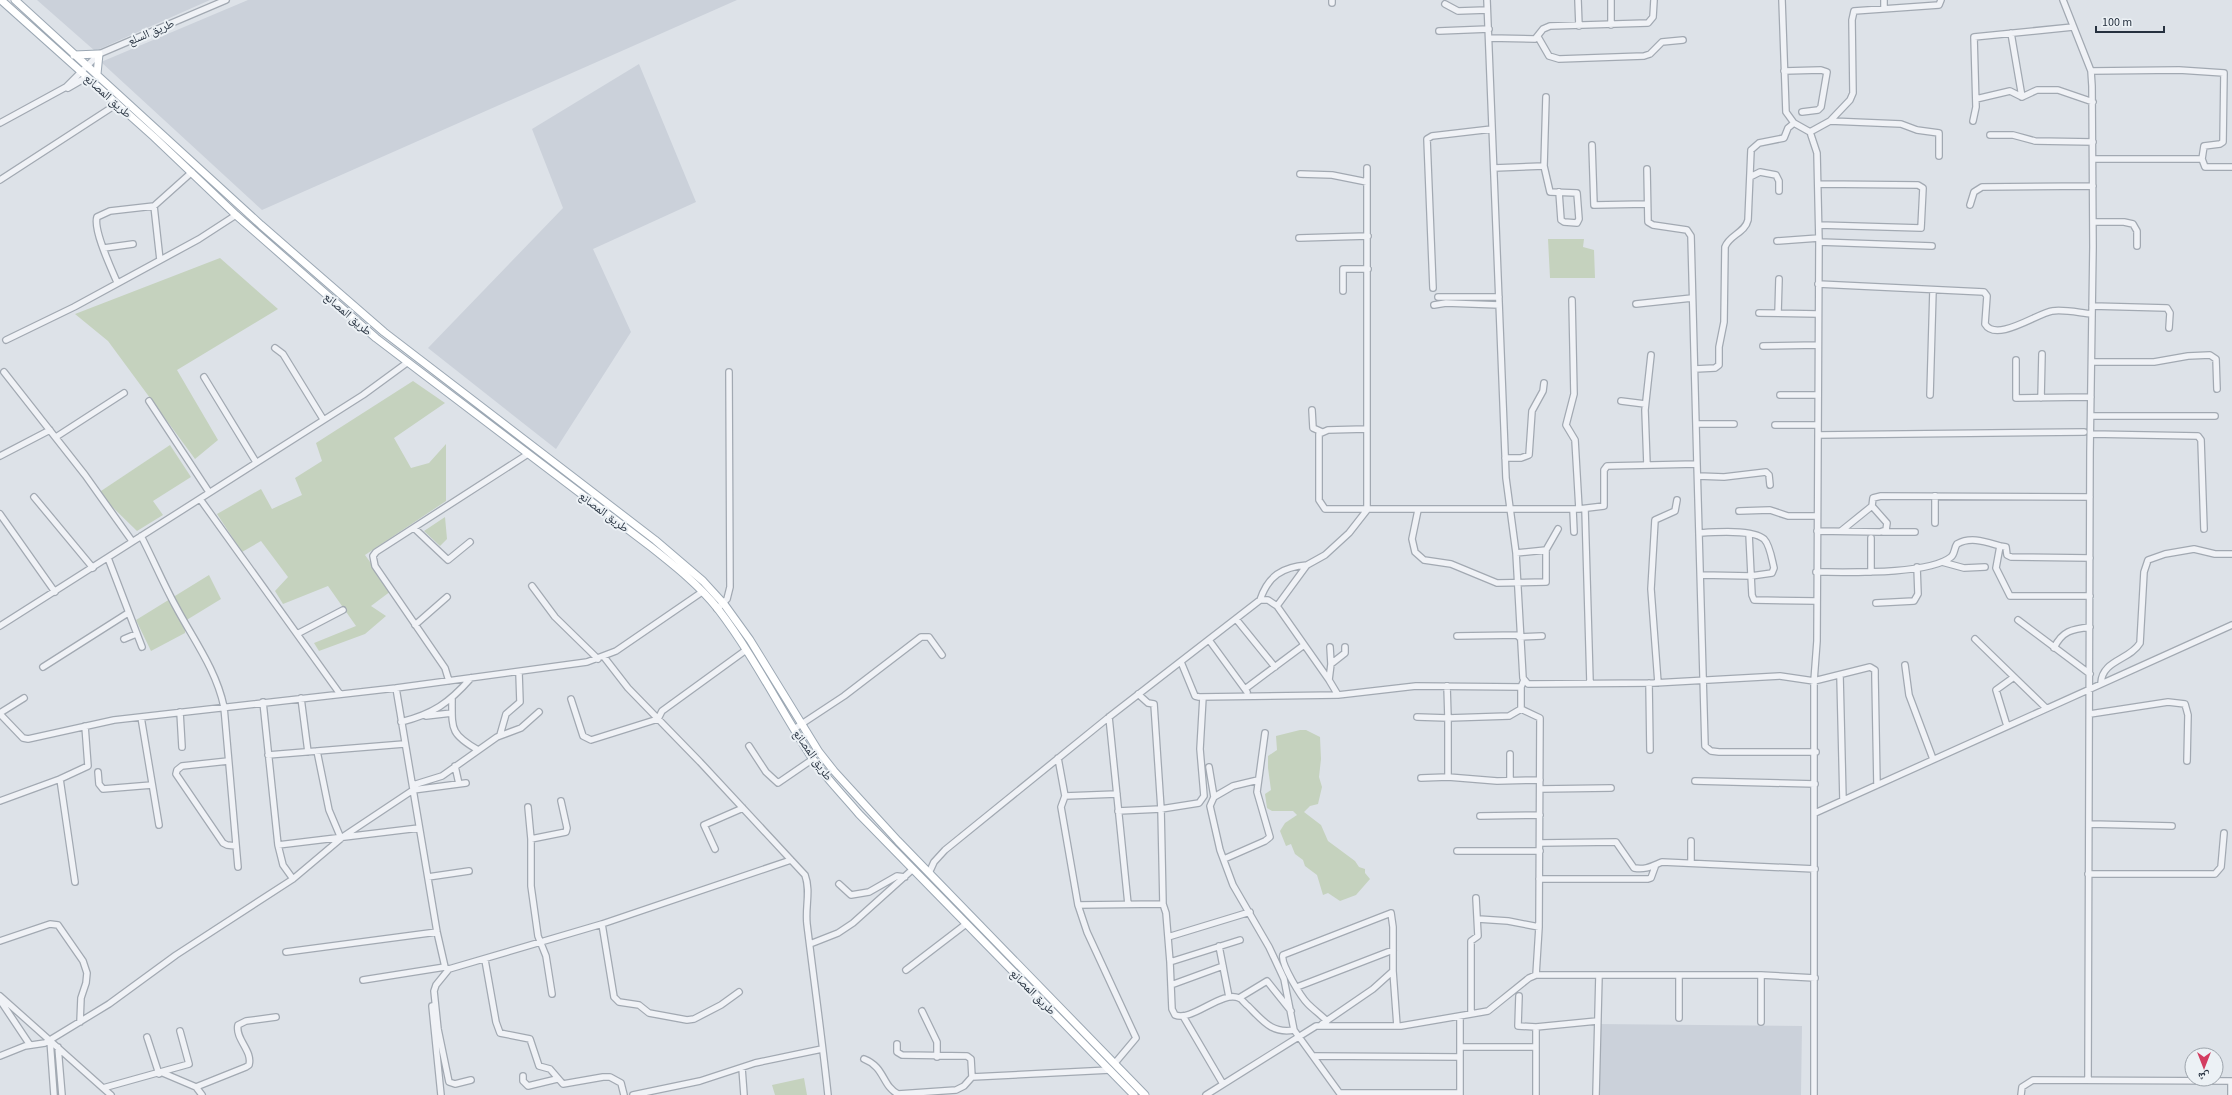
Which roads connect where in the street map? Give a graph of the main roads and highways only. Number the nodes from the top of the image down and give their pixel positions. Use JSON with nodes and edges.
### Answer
{"nodes":[{"id":1,"x":1,"y":0,"type":"edge"},
{"id":2,"x":15,"y":0,"type":"edge"},
{"id":3,"x":74,"y":54,"type":"junction"},
{"id":4,"x":97,"y":74,"type":"junction"},
{"id":5,"x":353,"y":306,"type":"junction"},
{"id":6,"x":347,"y":312,"type":"junction"},
{"id":7,"x":561,"y":469,"type":"junction"},
{"id":8,"x":555,"y":475,"type":"junction"},
{"id":9,"x":1134,"y":1095,"type":"edge"},
{"id":10,"x":1145,"y":1095,"type":"edge"}],
"edges":[{"from":1,"to":6,"type":"main road","name":"طريق المصانع"},
{"from":2,"to":3,"type":"main road","name":"طريق المصانع"},
{"from":3,"to":4,"type":"main road","name":"طريق المصانع"},
{"from":3,"to":4,"type":"main road"},
{"from":4,"to":5,"type":"main road","name":"طريق المصانع"},
{"from":5,"to":6,"type":"main road"},
{"from":5,"to":7,"type":"main road","name":"طريق المصانع"},
{"from":6,"to":8,"type":"main road","name":"طريق المصانع"},
{"from":7,"to":8,"type":"main road"},
{"from":7,"to":10,"type":"main road","name":"طريق المصانع"},
{"from":8,"to":9,"type":"main road","name":"طريق المصانع"}]}
